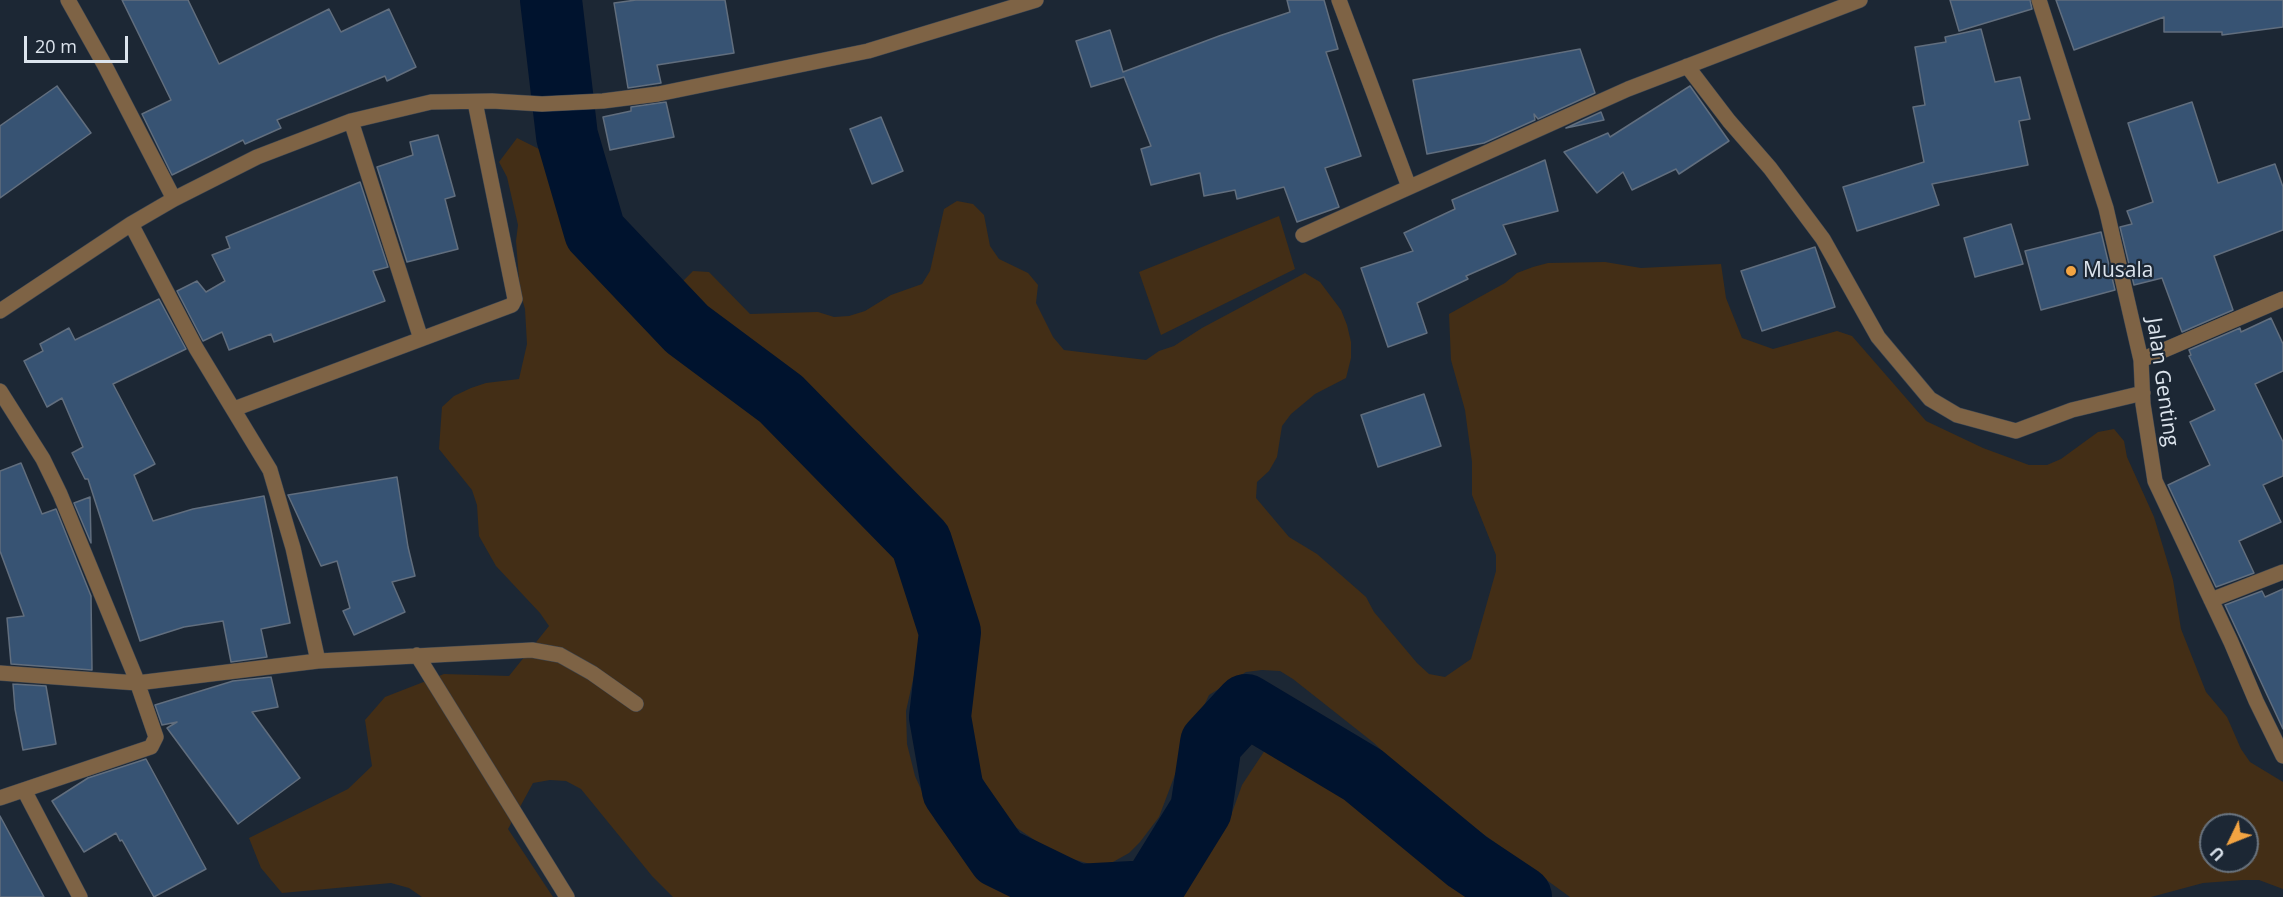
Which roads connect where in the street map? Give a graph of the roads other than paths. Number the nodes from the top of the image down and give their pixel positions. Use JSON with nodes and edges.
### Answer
{"nodes":[{"id":1,"x":68,"y":0,"type":"edge"},
{"id":2,"x":1036,"y":0,"type":"edge"},
{"id":3,"x":1339,"y":0,"type":"edge"},
{"id":4,"x":1860,"y":0,"type":"edge"},
{"id":5,"x":2039,"y":0,"type":"edge"},
{"id":6,"x":1687,"y":66,"type":"junction"},
{"id":7,"x":475,"y":102,"type":"junction"},
{"id":8,"x":351,"y":121,"type":"junction"},
{"id":9,"x":1409,"y":187,"type":"junction"},
{"id":10,"x":174,"y":199,"type":"junction"},
{"id":11,"x":131,"y":224,"type":"junction"},
{"id":12,"x":1303,"y":235,"type":"dead end"},
{"id":13,"x":2283,"y":299,"type":"edge"},
{"id":14,"x":0,"y":310,"type":"edge"},
{"id":15,"x":421,"y":339,"type":"junction"},
{"id":16,"x":2141,"y":360,"type":"junction"},
{"id":17,"x":0,"y":391,"type":"edge"},
{"id":18,"x":2143,"y":393,"type":"junction"},
{"id":19,"x":234,"y":409,"type":"junction"},
{"id":20,"x":2283,"y":572,"type":"edge"},
{"id":21,"x":2211,"y":600,"type":"junction"},
{"id":22,"x":417,"y":656,"type":"junction"},
{"id":23,"x":318,"y":660,"type":"junction"},
{"id":24,"x":0,"y":673,"type":"edge"},
{"id":25,"x":137,"y":683,"type":"junction"},
{"id":26,"x":636,"y":704,"type":"dead end"},
{"id":27,"x":2283,"y":756,"type":"edge"},
{"id":28,"x":24,"y":790,"type":"junction"},
{"id":29,"x":0,"y":798,"type":"edge"},
{"id":30,"x":81,"y":897,"type":"edge"},
{"id":31,"x":567,"y":897,"type":"edge"}],
"edges":[{"from":1,"to":10,"type":"street"},
{"from":2,"to":7,"type":"street"},
{"from":3,"to":9,"type":"street"},
{"from":4,"to":6,"type":"street"},
{"from":5,"to":16,"type":"street","name":"Jalan Genting"},
{"from":6,"to":9,"type":"street"},
{"from":6,"to":18,"type":"street"},
{"from":7,"to":8,"type":"street"},
{"from":7,"to":15,"type":"street"},
{"from":8,"to":10,"type":"street"},
{"from":8,"to":15,"type":"street"},
{"from":9,"to":12,"type":"street"},
{"from":10,"to":11,"type":"street"},
{"from":11,"to":14,"type":"street"},
{"from":11,"to":19,"type":"street"},
{"from":13,"to":16,"type":"street"},
{"from":15,"to":19,"type":"street"},
{"from":16,"to":18,"type":"street","name":"Jalan Genting"},
{"from":17,"to":25,"type":"street"},
{"from":18,"to":21,"type":"street","name":"Jalan Genting"},
{"from":19,"to":23,"type":"street"},
{"from":20,"to":21,"type":"street"},
{"from":21,"to":27,"type":"street","name":"Jalan Genting"},
{"from":22,"to":23,"type":"street"},
{"from":22,"to":26,"type":"street"},
{"from":22,"to":31,"type":"street"},
{"from":23,"to":25,"type":"street"},
{"from":24,"to":25,"type":"street"},
{"from":25,"to":28,"type":"street"},
{"from":28,"to":29,"type":"street"},
{"from":28,"to":30,"type":"street"}]}
